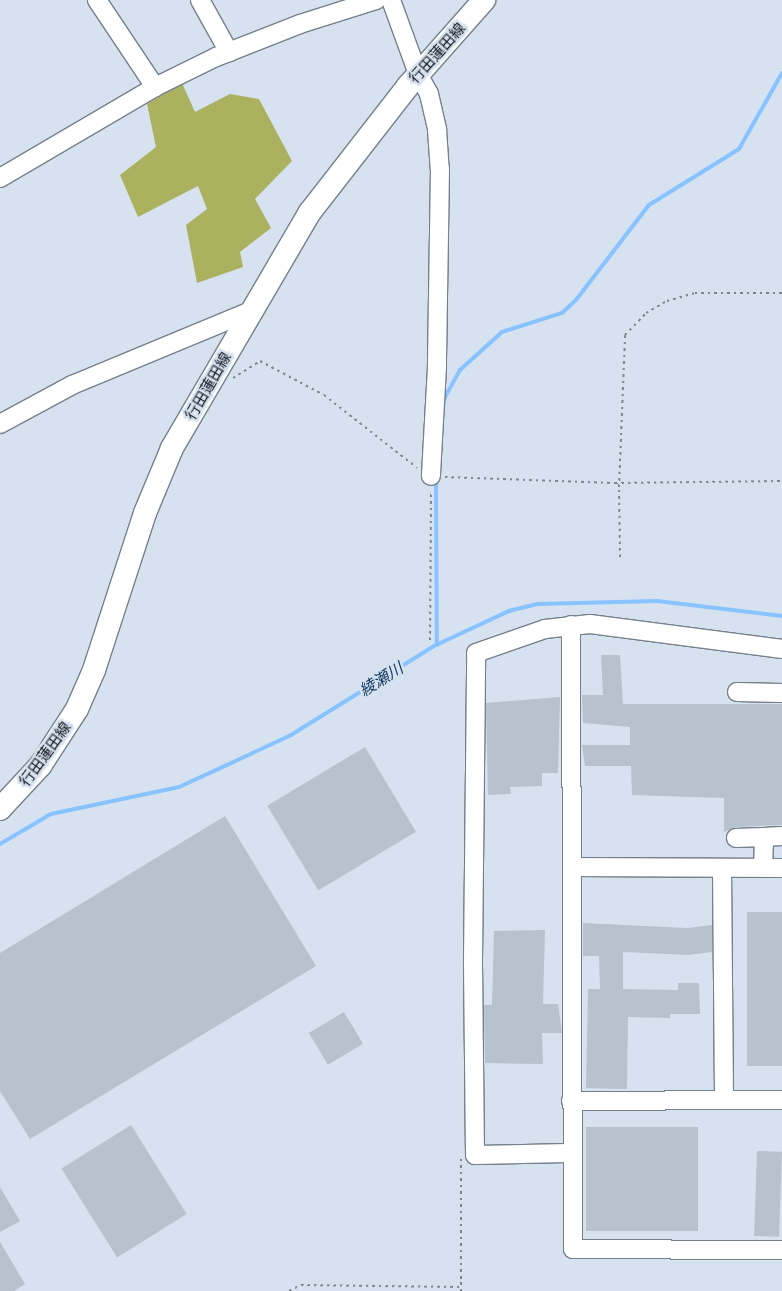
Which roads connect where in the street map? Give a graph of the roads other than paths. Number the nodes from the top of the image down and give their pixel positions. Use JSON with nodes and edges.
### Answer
{"nodes":[{"id":1,"x":97,"y":0,"type":"edge"},
{"id":2,"x":200,"y":0,"type":"edge"},
{"id":3,"x":376,"y":0,"type":"edge"},
{"id":4,"x":391,"y":0,"type":"edge"},
{"id":5,"x":484,"y":0,"type":"edge"},
{"id":6,"x":229,"y":52,"type":"junction"},
{"id":7,"x":418,"y":74,"type":"junction"},
{"id":8,"x":155,"y":88,"type":"junction"},
{"id":9,"x":0,"y":178,"type":"edge"},
{"id":10,"x":253,"y":310,"type":"junction"},
{"id":11,"x":0,"y":424,"type":"edge"},
{"id":12,"x":431,"y":476,"type":"road end"},
{"id":13,"x":571,"y":625,"type":"junction"},
{"id":14,"x":782,"y":649,"type":"edge"},
{"id":15,"x":737,"y":692,"type":"dead end"},
{"id":16,"x":782,"y":693,"type":"edge"},
{"id":17,"x":0,"y":809,"type":"edge"},
{"id":18,"x":782,"y":836,"type":"edge"},
{"id":19,"x":764,"y":837,"type":"junction"},
{"id":20,"x":736,"y":838,"type":"dead end"},
{"id":21,"x":573,"y":867,"type":"junction"},
{"id":22,"x":722,"y":868,"type":"junction"},
{"id":23,"x":763,"y":868,"type":"junction"},
{"id":24,"x":782,"y":868,"type":"edge"},
{"id":25,"x":724,"y":1099,"type":"junction"},
{"id":26,"x":782,"y":1100,"type":"edge"},
{"id":27,"x":571,"y":1101,"type":"junction"},
{"id":28,"x":570,"y":1154,"type":"junction"},
{"id":29,"x":782,"y":1250,"type":"edge"}],
"edges":[{"from":1,"to":8,"type":"street"},
{"from":2,"to":6,"type":"street"},
{"from":3,"to":6,"type":"street"},
{"from":4,"to":7,"type":"street"},
{"from":5,"to":7,"type":"main road","name":"行田蓮田線"},
{"from":6,"to":8,"type":"street"},
{"from":7,"to":10,"type":"main road","name":"行田蓮田線"},
{"from":7,"to":12,"type":"street"},
{"from":8,"to":9,"type":"street"},
{"from":10,"to":11,"type":"street"},
{"from":10,"to":17,"type":"main road","name":"行田蓮田線"},
{"from":13,"to":14,"type":"street"},
{"from":13,"to":21,"type":"street"},
{"from":13,"to":28,"type":"street"},
{"from":15,"to":16,"type":"street"},
{"from":18,"to":19,"type":"street"},
{"from":19,"to":20,"type":"street"},
{"from":19,"to":23,"type":"street"},
{"from":21,"to":22,"type":"street"},
{"from":21,"to":27,"type":"street"},
{"from":22,"to":23,"type":"street"},
{"from":22,"to":25,"type":"street"},
{"from":23,"to":24,"type":"street"},
{"from":25,"to":26,"type":"street"},
{"from":25,"to":27,"type":"street"},
{"from":27,"to":28,"type":"street"},
{"from":28,"to":29,"type":"street"}]}
